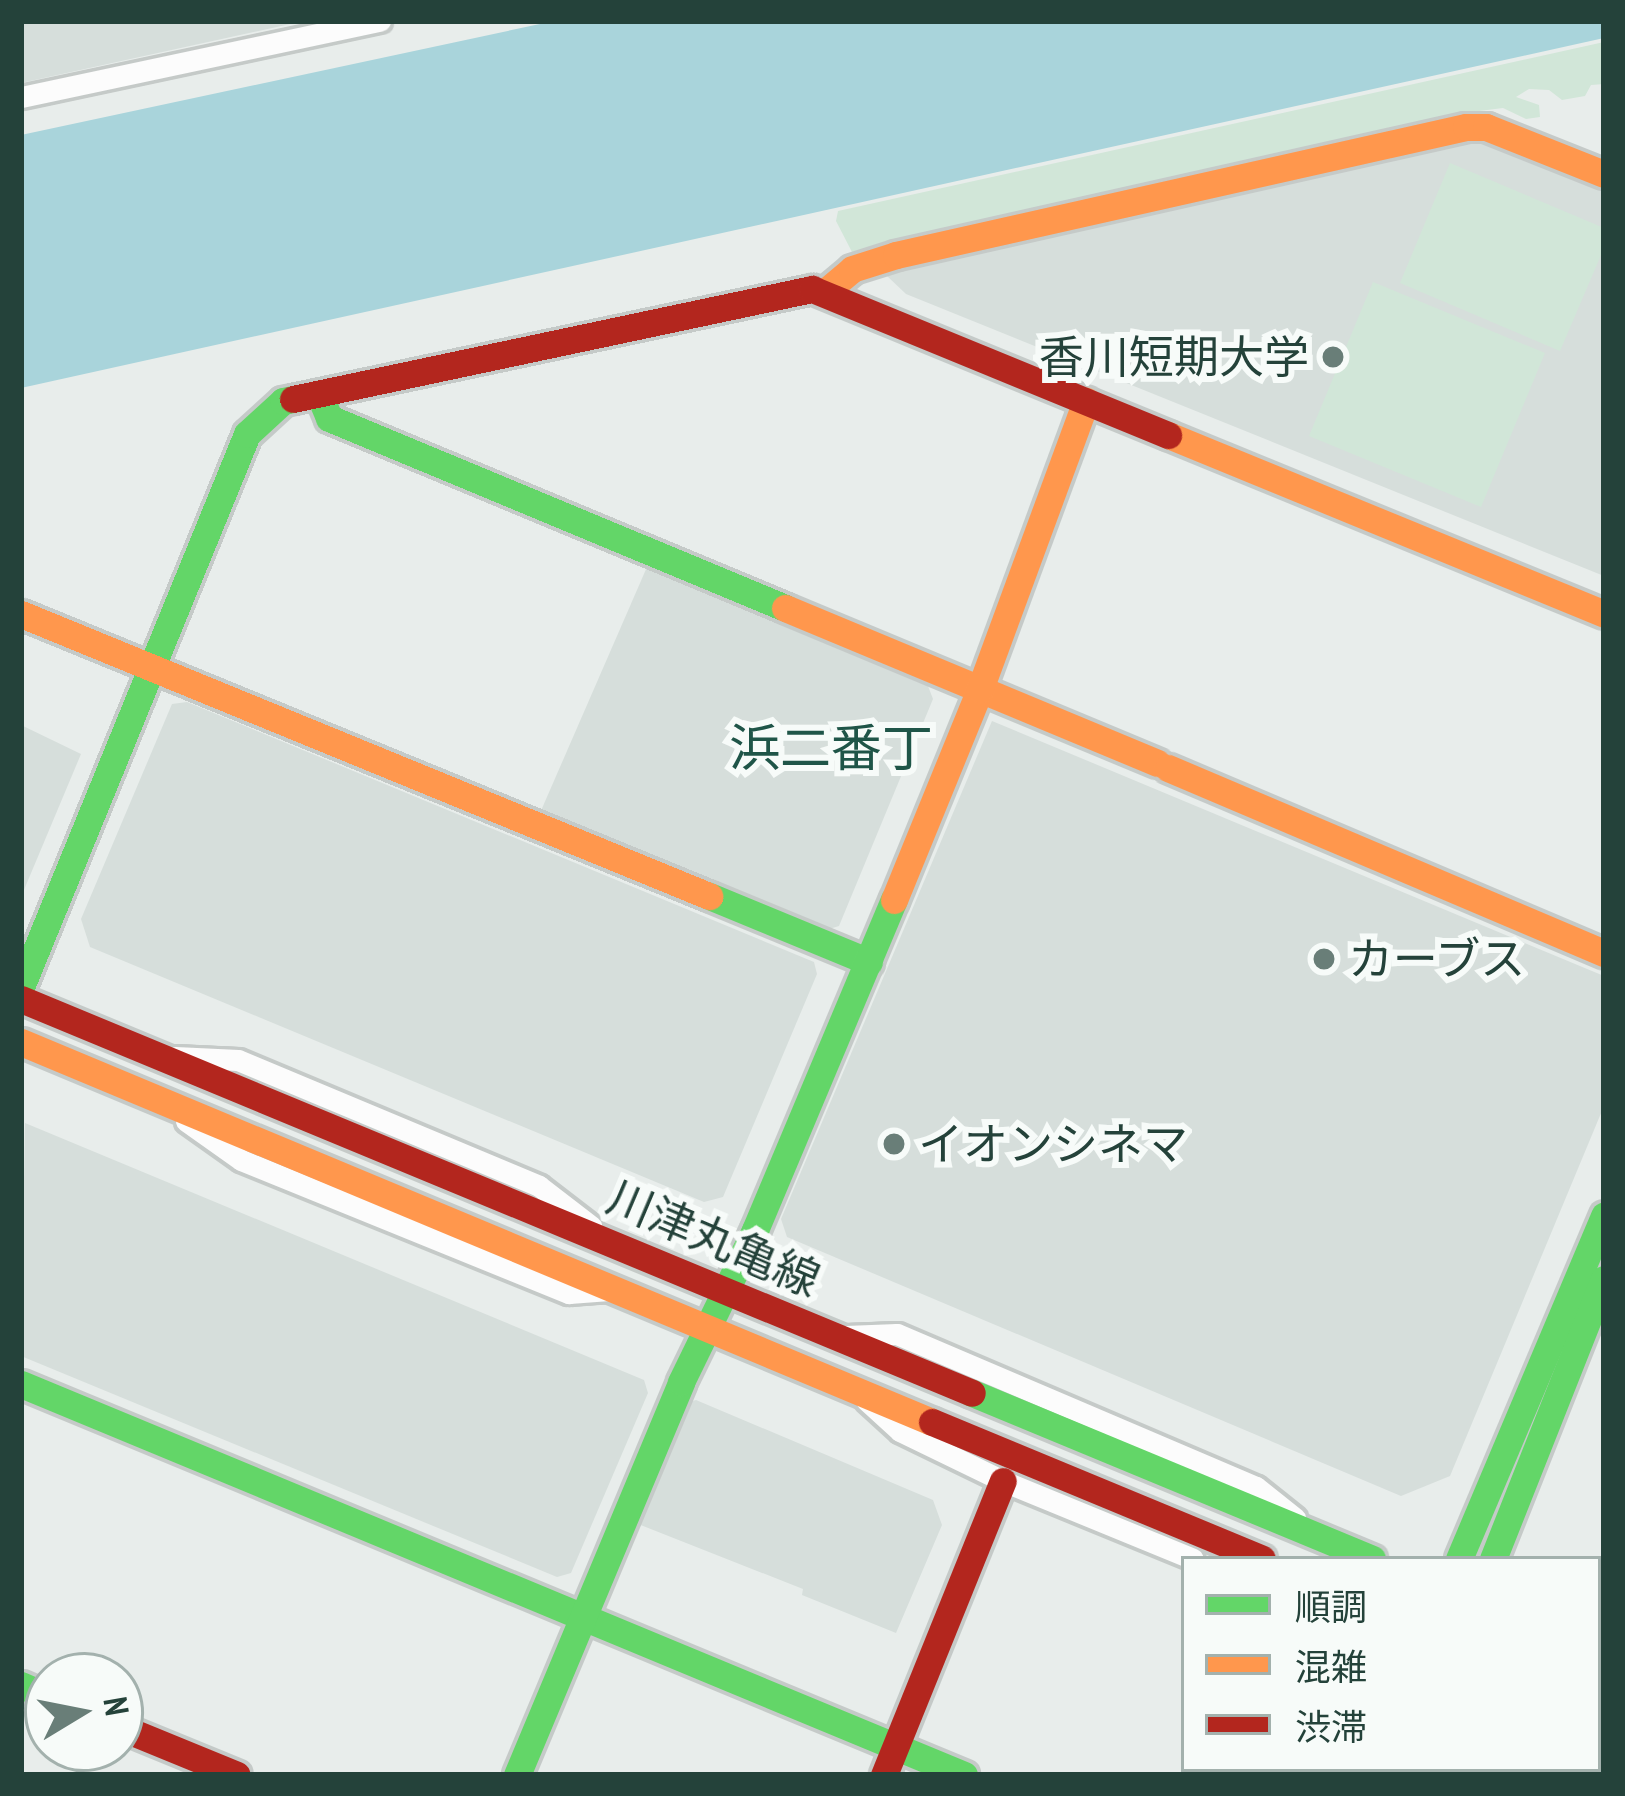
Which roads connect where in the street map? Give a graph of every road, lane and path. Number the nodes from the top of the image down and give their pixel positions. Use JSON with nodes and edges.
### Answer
{"nodes":[{"id":1,"x":380,"y":21,"type":"edge"},
{"id":2,"x":21,"y":97,"type":"edge"},
{"id":3,"x":1604,"y":174,"type":"edge"},
{"id":4,"x":825,"y":292,"type":"junction"},
{"id":5,"x":319,"y":394,"type":"junction"},
{"id":6,"x":1086,"y":401,"type":"junction"},
{"id":7,"x":21,"y":614,"type":"edge"},
{"id":8,"x":1604,"y":614,"type":"edge"},
{"id":9,"x":154,"y":670,"type":"junction"},
{"id":10,"x":980,"y":689,"type":"junction"},
{"id":11,"x":1604,"y":953,"type":"edge"},
{"id":12,"x":869,"y":962,"type":"junction"},
{"id":13,"x":21,"y":987,"type":"edge"},
{"id":14,"x":21,"y":999,"type":"edge"},
{"id":15,"x":21,"y":1042,"type":"edge"},
{"id":16,"x":1604,"y":1215,"type":"edge"},
{"id":17,"x":1598,"y":1269,"type":"edge"},
{"id":18,"x":727,"y":1288,"type":"junction"},
{"id":19,"x":708,"y":1326,"type":"junction"},
{"id":20,"x":21,"y":1384,"type":"edge"},
{"id":21,"x":848,"y":1384,"type":"junction"},
{"id":22,"x":1003,"y":1481,"type":"junction"},
{"id":23,"x":1186,"y":1556,"type":"edge"},
{"id":24,"x":1255,"y":1556,"type":"edge"},
{"id":25,"x":1365,"y":1556,"type":"edge"},
{"id":26,"x":1460,"y":1556,"type":"edge"},
{"id":27,"x":1494,"y":1556,"type":"edge"},
{"id":28,"x":584,"y":1614,"type":"junction"},
{"id":29,"x":144,"y":1736,"type":"edge"},
{"id":30,"x":896,"y":1746,"type":"junction"},
{"id":31,"x":236,"y":1775,"type":"edge"},
{"id":32,"x":518,"y":1775,"type":"edge"},
{"id":33,"x":884,"y":1775,"type":"edge"},
{"id":34,"x":964,"y":1775,"type":"edge"}],
"edges":[{"from":1,"to":2,"type":"street"},
{"from":3,"to":4,"type":"street"},
{"from":4,"to":5,"type":"street"},
{"from":4,"to":6,"type":"street"},
{"from":5,"to":9,"type":"street"},
{"from":5,"to":10,"type":"street"},
{"from":6,"to":8,"type":"street"},
{"from":6,"to":10,"type":"street"},
{"from":7,"to":9,"type":"street"},
{"from":9,"to":12,"type":"street"},
{"from":9,"to":13,"type":"street"},
{"from":10,"to":11,"type":"street"},
{"from":10,"to":12,"type":"street"},
{"from":12,"to":18,"type":"street"},
{"from":14,"to":18,"type":"street","name":"川津丸亀線"},
{"from":15,"to":19,"type":"street","name":"川津丸亀線"},
{"from":16,"to":17,"type":"street"},
{"from":17,"to":26,"type":"street"},
{"from":17,"to":27,"type":"street"},
{"from":18,"to":19,"type":"street"},
{"from":18,"to":25,"type":"street","name":"川津丸亀線"},
{"from":19,"to":21,"type":"street","name":"川津丸亀線"},
{"from":19,"to":28,"type":"street"},
{"from":20,"to":28,"type":"street"},
{"from":21,"to":22,"type":"street"},
{"from":21,"to":24,"type":"street","name":"川津丸亀線"},
{"from":22,"to":23,"type":"street"},
{"from":22,"to":30,"type":"street"},
{"from":28,"to":30,"type":"street"},
{"from":28,"to":32,"type":"street"},
{"from":29,"to":31,"type":"street"},
{"from":30,"to":33,"type":"street"},
{"from":30,"to":34,"type":"street"}]}
